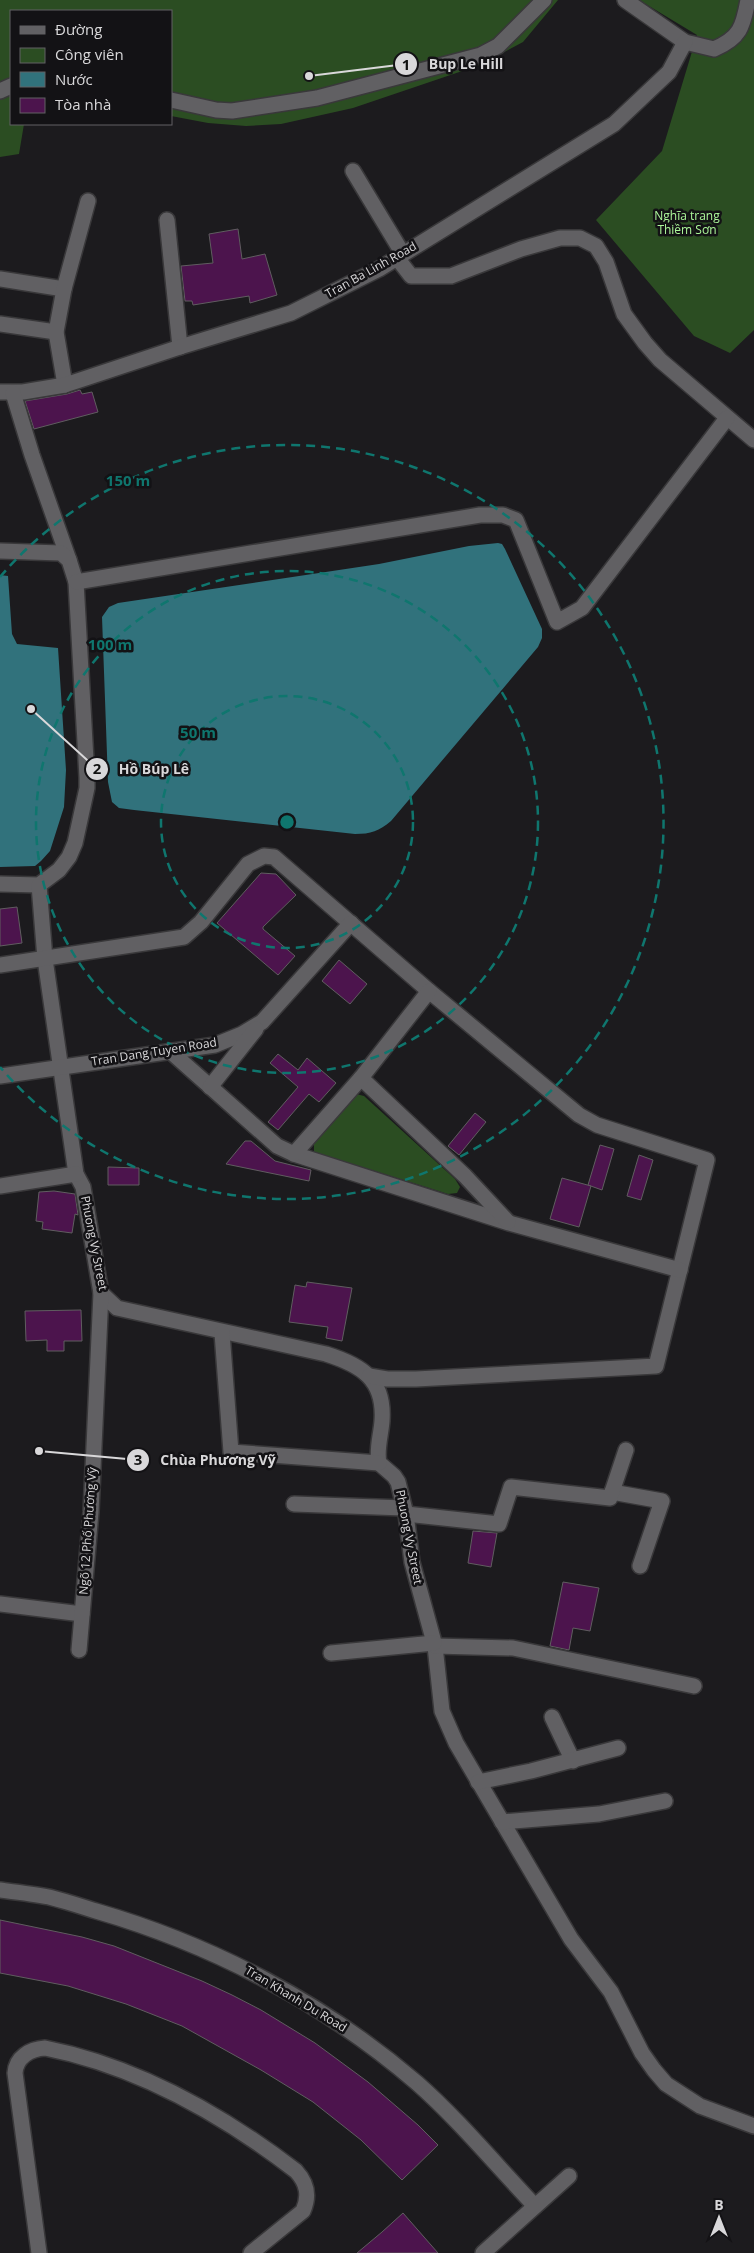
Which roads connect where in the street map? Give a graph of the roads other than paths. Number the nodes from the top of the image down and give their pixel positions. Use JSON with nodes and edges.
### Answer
{"nodes":[{"id":1,"x":544,"y":0,"type":"edge"},
{"id":2,"x":626,"y":0,"type":"edge"},
{"id":3,"x":748,"y":0,"type":"edge"},
{"id":4,"x":686,"y":42,"type":"junction"},
{"id":5,"x":172,"y":100,"type":"edge"},
{"id":6,"x":353,"y":171,"type":"dead end"},
{"id":7,"x":88,"y":201,"type":"dead end"},
{"id":8,"x":167,"y":220,"type":"dead end"},
{"id":9,"x":400,"y":256,"type":"junction"},
{"id":10,"x":0,"y":279,"type":"edge"},
{"id":11,"x":64,"y":289,"type":"junction"},
{"id":12,"x":0,"y":324,"type":"edge"},
{"id":13,"x":56,"y":332,"type":"junction"},
{"id":14,"x":180,"y":347,"type":"junction"},
{"id":15,"x":66,"y":385,"type":"junction"},
{"id":16,"x":6,"y":392,"type":"edge"},
{"id":17,"x":728,"y":418,"type":"junction"},
{"id":18,"x":754,"y":440,"type":"edge"},
{"id":19,"x":0,"y":551,"type":"edge"},
{"id":20,"x":69,"y":560,"type":"junction"},
{"id":21,"x":76,"y":582,"type":"junction"},
{"id":22,"x":0,"y":884,"type":"edge"},
{"id":23,"x":39,"y":885,"type":"junction"},
{"id":24,"x":351,"y":923,"type":"junction"},
{"id":25,"x":45,"y":959,"type":"junction"},
{"id":26,"x":0,"y":965,"type":"edge"},
{"id":27,"x":429,"y":991,"type":"junction"},
{"id":28,"x":262,"y":1022,"type":"junction"},
{"id":29,"x":170,"y":1052,"type":"junction"},
{"id":30,"x":62,"y":1066,"type":"junction"},
{"id":31,"x":0,"y":1076,"type":"edge"},
{"id":32,"x":361,"y":1078,"type":"junction"},
{"id":33,"x":210,"y":1087,"type":"junction"},
{"id":34,"x":294,"y":1154,"type":"junction"},
{"id":35,"x":76,"y":1174,"type":"junction"},
{"id":36,"x":0,"y":1186,"type":"edge"},
{"id":37,"x":509,"y":1223,"type":"junction"},
{"id":38,"x":680,"y":1270,"type":"junction"},
{"id":39,"x":101,"y":1292,"type":"junction"},
{"id":40,"x":222,"y":1333,"type":"junction"},
{"id":41,"x":370,"y":1376,"type":"junction"},
{"id":42,"x":626,"y":1450,"type":"dead end"},
{"id":43,"x":379,"y":1464,"type":"junction"},
{"id":44,"x":612,"y":1492,"type":"junction"},
{"id":45,"x":294,"y":1504,"type":"dead end"},
{"id":46,"x":405,"y":1511,"type":"junction"},
{"id":47,"x":640,"y":1566,"type":"dead end"},
{"id":48,"x":0,"y":1604,"type":"edge"},
{"id":49,"x":82,"y":1614,"type":"junction"},
{"id":50,"x":434,"y":1645,"type":"junction"},
{"id":51,"x":78,"y":1650,"type":"dead end"},
{"id":52,"x":331,"y":1653,"type":"dead end"},
{"id":53,"x":694,"y":1686,"type":"dead end"},
{"id":54,"x":552,"y":1717,"type":"dead end"},
{"id":55,"x":618,"y":1748,"type":"dead end"},
{"id":56,"x":573,"y":1761,"type":"junction"},
{"id":57,"x":478,"y":1782,"type":"junction"},
{"id":58,"x":665,"y":1801,"type":"dead end"},
{"id":59,"x":502,"y":1822,"type":"junction"},
{"id":60,"x":0,"y":1890,"type":"edge"},
{"id":61,"x":754,"y":2126,"type":"edge"},
{"id":62,"x":570,"y":2176,"type":"dead end"},
{"id":63,"x":534,"y":2206,"type":"junction"},
{"id":64,"x":39,"y":2253,"type":"edge"},
{"id":65,"x":251,"y":2253,"type":"edge"},
{"id":66,"x":483,"y":2253,"type":"edge"}],
"edges":[{"from":1,"to":5,"type":"street"},
{"from":2,"to":4,"type":"street"},
{"from":3,"to":4,"type":"street"},
{"from":4,"to":9,"type":"street","name":"Tran Ba Linh Road"},
{"from":6,"to":9,"type":"street"},
{"from":7,"to":11,"type":"street"},
{"from":8,"to":14,"type":"street"},
{"from":9,"to":14,"type":"street","name":"Tran Ba Linh Road"},
{"from":9,"to":17,"type":"street"},
{"from":10,"to":11,"type":"street"},
{"from":11,"to":13,"type":"street"},
{"from":12,"to":13,"type":"street"},
{"from":13,"to":15,"type":"street"},
{"from":14,"to":15,"type":"street","name":"Tran Ba Linh Road"},
{"from":15,"to":16,"type":"street","name":"Tran Ba Linh Road"},
{"from":16,"to":20,"type":"street"},
{"from":17,"to":18,"type":"street"},
{"from":17,"to":21,"type":"street"},
{"from":19,"to":20,"type":"street"},
{"from":20,"to":21,"type":"street"},
{"from":21,"to":23,"type":"street"},
{"from":22,"to":23,"type":"street"},
{"from":23,"to":25,"type":"street","name":"Phuong Vy Street"},
{"from":24,"to":25,"type":"street"},
{"from":24,"to":27,"type":"street"},
{"from":24,"to":28,"type":"street","name":"Tran Dang Tuyen Road"},
{"from":25,"to":26,"type":"street"},
{"from":25,"to":30,"type":"street","name":"Phuong Vy Street"},
{"from":27,"to":32,"type":"street"},
{"from":27,"to":38,"type":"street"},
{"from":28,"to":29,"type":"street","name":"Tran Dang Tuyen Road"},
{"from":28,"to":33,"type":"street"},
{"from":29,"to":30,"type":"street","name":"Tran Dang Tuyen Road"},
{"from":29,"to":33,"type":"street"},
{"from":30,"to":31,"type":"street","name":"Tran Dang Tuyen Road"},
{"from":30,"to":35,"type":"street","name":"Phuong Vy Street"},
{"from":32,"to":34,"type":"street"},
{"from":32,"to":37,"type":"street"},
{"from":33,"to":34,"type":"street"},
{"from":34,"to":37,"type":"street"},
{"from":35,"to":36,"type":"street"},
{"from":35,"to":39,"type":"street","name":"Phuong Vy Street"},
{"from":37,"to":38,"type":"street"},
{"from":38,"to":41,"type":"street"},
{"from":39,"to":40,"type":"street","name":"Phuong Vy Street"},
{"from":39,"to":49,"type":"street","name":"Ngõ 12 Phố Phương Vỹ"},
{"from":40,"to":41,"type":"street","name":"Phuong Vy Street"},
{"from":40,"to":43,"type":"street"},
{"from":41,"to":43,"type":"street"},
{"from":42,"to":44,"type":"street"},
{"from":43,"to":46,"type":"street","name":"Phuong Vy Street"},
{"from":44,"to":46,"type":"street"},
{"from":44,"to":47,"type":"street"},
{"from":45,"to":46,"type":"street"},
{"from":46,"to":50,"type":"street","name":"Phuong Vy Street"},
{"from":48,"to":49,"type":"street"},
{"from":49,"to":51,"type":"street","name":"Ngõ 12 Phố Phương Vỹ"},
{"from":50,"to":52,"type":"street"},
{"from":50,"to":53,"type":"street"},
{"from":50,"to":57,"type":"street","name":"Phuong Vy Street"},
{"from":54,"to":56,"type":"street"},
{"from":55,"to":56,"type":"street"},
{"from":56,"to":57,"type":"street"},
{"from":57,"to":59,"type":"street","name":"Phuong Vy Street"},
{"from":58,"to":59,"type":"street"},
{"from":59,"to":61,"type":"street","name":"Phuong Vy Street"},
{"from":60,"to":63,"type":"street","name":"Tran Khanh Du Road"},
{"from":62,"to":63,"type":"street"},
{"from":63,"to":66,"type":"street"},
{"from":64,"to":65,"type":"street"}]}
